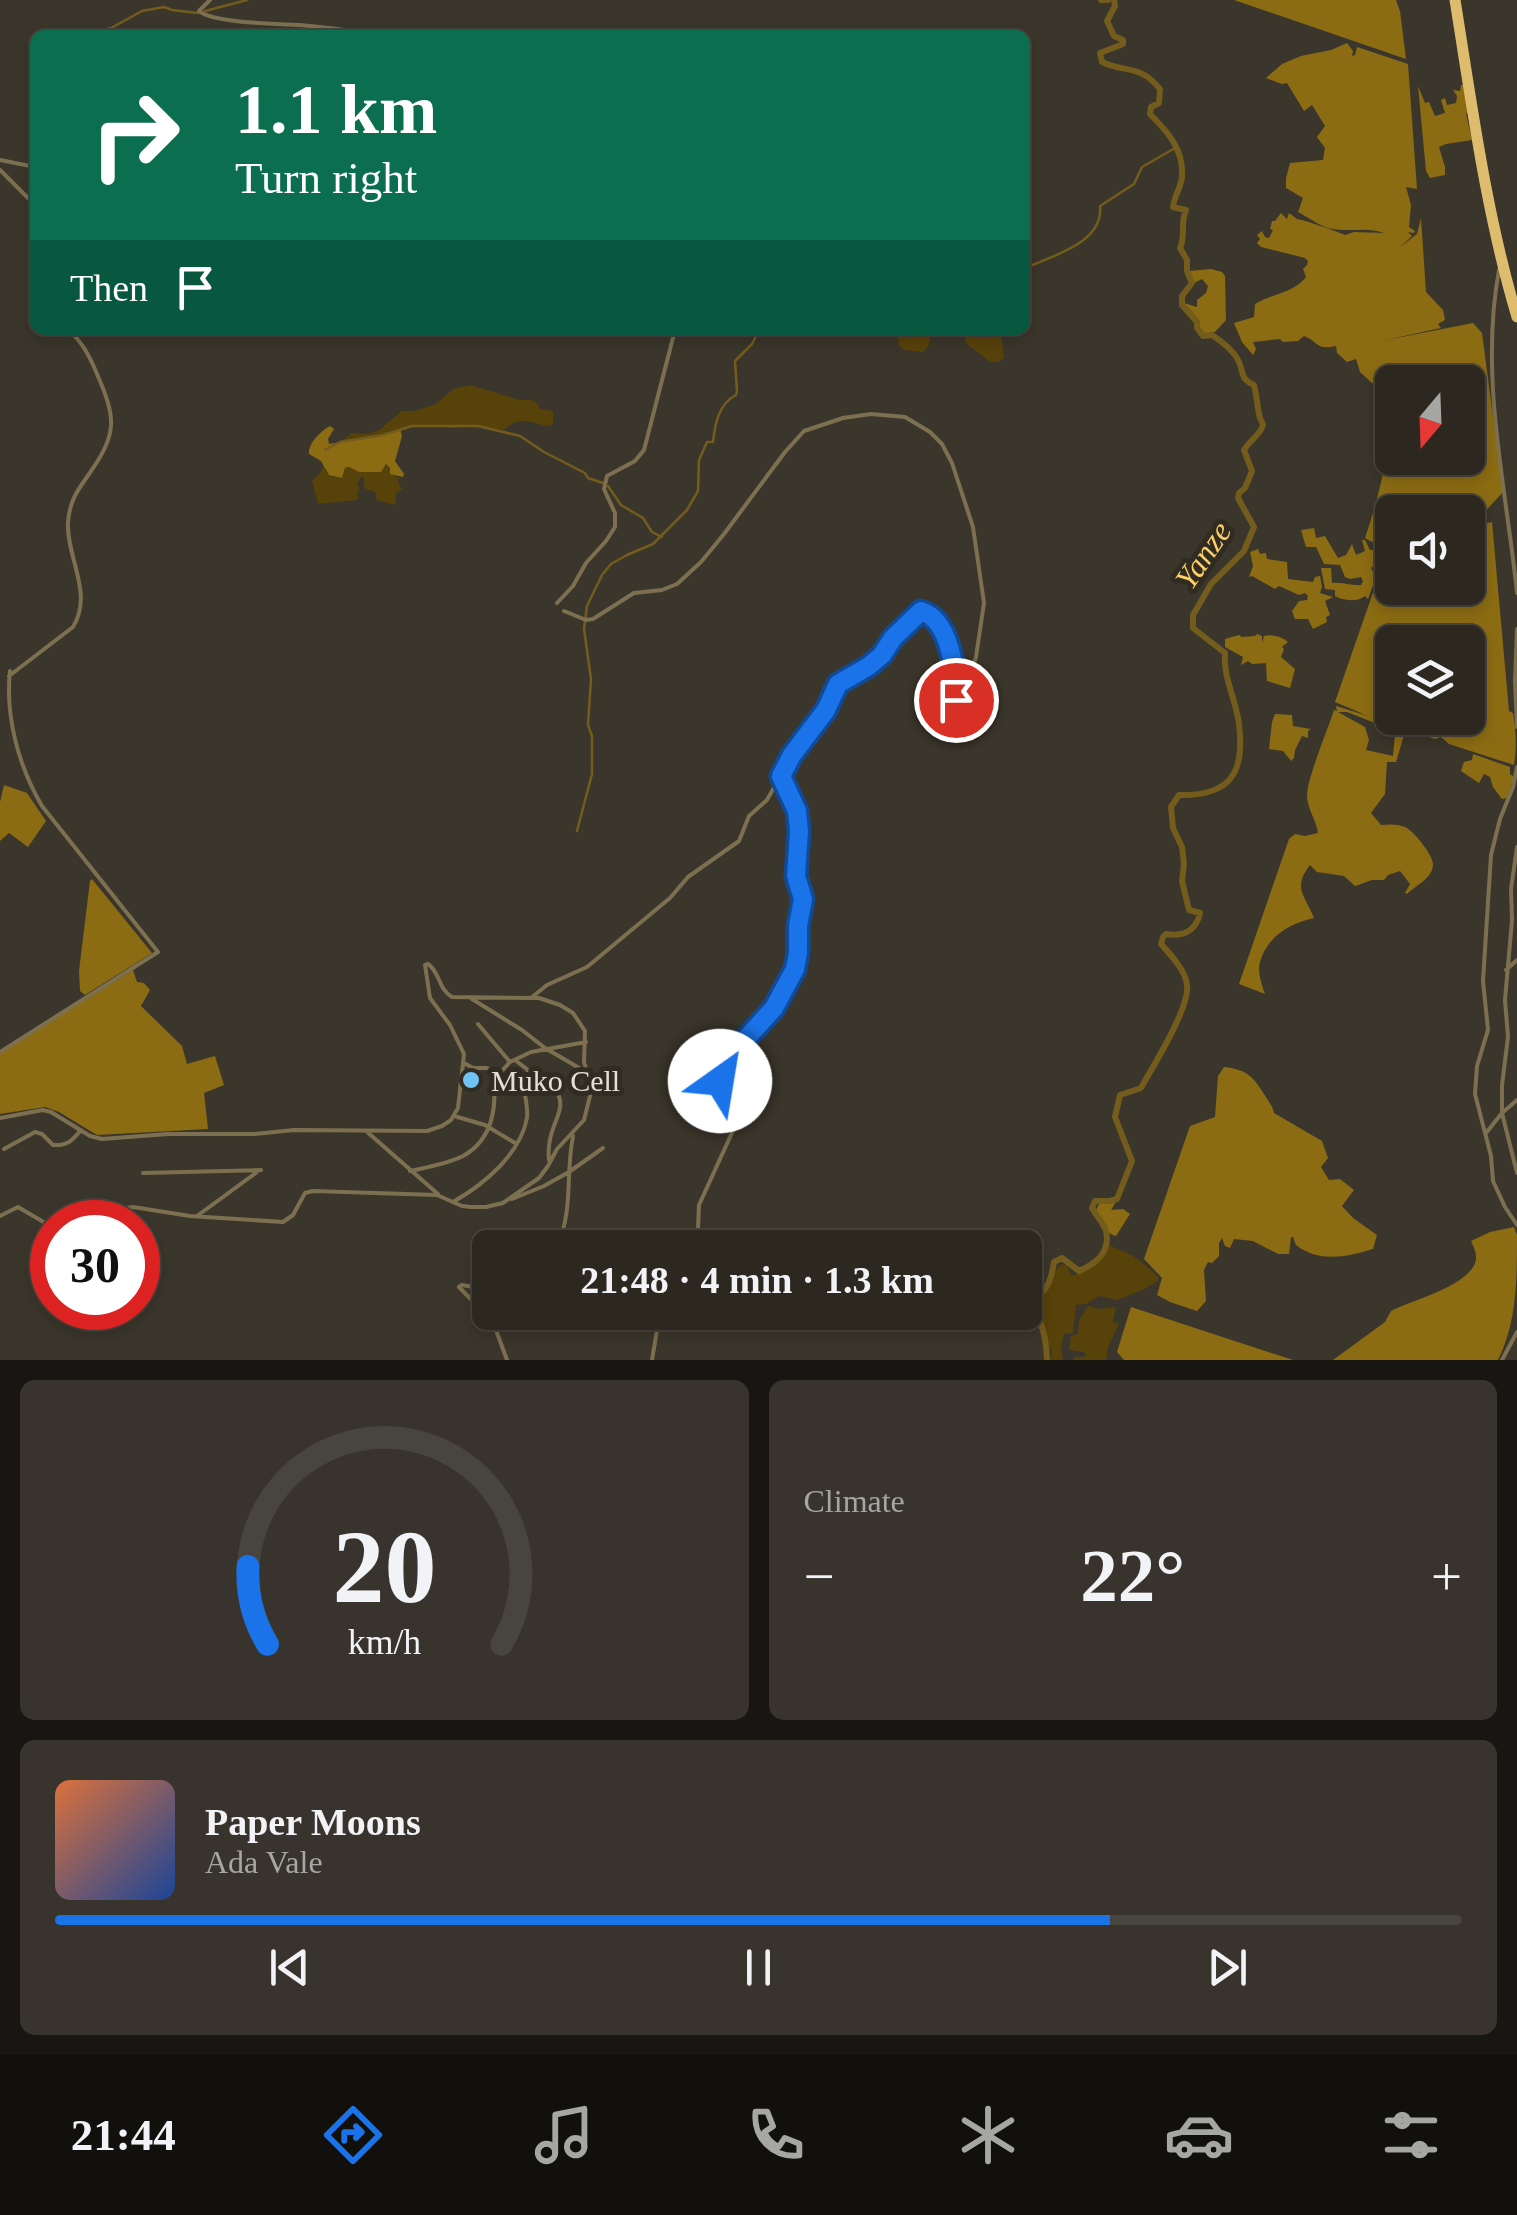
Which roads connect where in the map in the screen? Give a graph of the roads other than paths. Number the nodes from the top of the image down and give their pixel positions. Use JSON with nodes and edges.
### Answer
{"nodes":[{"id":1,"x":210,"y":0,"type":"edge"},
{"id":2,"x":1455,"y":0,"type":"edge"},
{"id":3,"x":342,"y":30,"type":"edge"},
{"id":4,"x":0,"y":160,"type":"edge"},
{"id":5,"x":30,"y":166,"type":"edge"},
{"id":6,"x":0,"y":170,"type":"edge"},
{"id":7,"x":30,"y":200,"type":"edge"},
{"id":8,"x":1501,"y":260,"type":"junction"},
{"id":9,"x":1517,"y":316,"type":"edge"},
{"id":10,"x":74,"y":335,"type":"edge"},
{"id":11,"x":674,"y":335,"type":"edge"},
{"id":12,"x":1517,"y":593,"type":"edge"},
{"id":13,"x":557,"y":603,"type":"dead end"},
{"id":14,"x":564,"y":610,"type":"dead end"},
{"id":15,"x":1517,"y":629,"type":"edge"},
{"id":16,"x":1516,"y":647,"type":"edge"},
{"id":17,"x":1517,"y":727,"type":"edge"},
{"id":18,"x":1517,"y":767,"type":"edge"},
{"id":19,"x":781,"y":776,"type":"junction"},
{"id":20,"x":1517,"y":847,"type":"edge"},
{"id":21,"x":1517,"y":960,"type":"edge"},
{"id":22,"x":1506,"y":970,"type":"junction"},
{"id":23,"x":469,"y":997,"type":"junction"},
{"id":24,"x":531,"y":998,"type":"junction"},
{"id":25,"x":478,"y":1024,"type":"dead end"},
{"id":26,"x":586,"y":1042,"type":"junction"},
{"id":27,"x":545,"y":1048,"type":"junction"},
{"id":28,"x":0,"y":1052,"type":"edge"},
{"id":29,"x":512,"y":1061,"type":"junction"},
{"id":30,"x":464,"y":1062,"type":"junction"},
{"id":31,"x":528,"y":1070,"type":"junction"},
{"id":32,"x":492,"y":1072,"type":"junction"},
{"id":33,"x":586,"y":1072,"type":"junction"},
{"id":34,"x":1517,"y":1100,"type":"edge"},
{"id":35,"x":1502,"y":1113,"type":"junction"},
{"id":36,"x":454,"y":1116,"type":"junction"},
{"id":37,"x":0,"y":1118,"type":"edge"},
{"id":38,"x":489,"y":1128,"type":"junction"},
{"id":39,"x":80,"y":1130,"type":"junction"},
{"id":40,"x":366,"y":1130,"type":"junction"},
{"id":41,"x":574,"y":1132,"type":"junction"},
{"id":42,"x":1485,"y":1134,"type":"junction"},
{"id":43,"x":515,"y":1144,"type":"junction"},
{"id":44,"x":603,"y":1148,"type":"dead end"},
{"id":45,"x":4,"y":1149,"type":"dead end"},
{"id":46,"x":549,"y":1160,"type":"junction"},
{"id":47,"x":410,"y":1171,"type":"junction"},
{"id":48,"x":569,"y":1172,"type":"junction"},
{"id":49,"x":143,"y":1173,"type":"dead end"},
{"id":50,"x":1517,"y":1173,"type":"edge"},
{"id":51,"x":442,"y":1196,"type":"junction"},
{"id":52,"x":507,"y":1200,"type":"junction"},
{"id":53,"x":453,"y":1202,"type":"junction"},
{"id":54,"x":160,"y":1211,"type":"edge"},
{"id":55,"x":30,"y":1213,"type":"edge"},
{"id":56,"x":0,"y":1216,"type":"edge"},
{"id":57,"x":196,"y":1216,"type":"junction"},
{"id":58,"x":1517,"y":1225,"type":"edge"},
{"id":59,"x":564,"y":1230,"type":"edge"},
{"id":60,"x":698,"y":1230,"type":"edge"},
{"id":61,"x":472,"y":1287,"type":"edge"},
{"id":62,"x":472,"y":1301,"type":"edge"},
{"id":63,"x":496,"y":1330,"type":"edge"},
{"id":64,"x":657,"y":1330,"type":"edge"},
{"id":65,"x":1517,"y":1332,"type":"edge"},
{"id":66,"x":507,"y":1360,"type":"edge"},
{"id":67,"x":652,"y":1360,"type":"edge"},
{"id":68,"x":1502,"y":1360,"type":"edge"}],
"edges":[{"from":1,"to":3,"type":"street"},
{"from":2,"to":8,"type":"highway"},
{"from":4,"to":5,"type":"street"},
{"from":6,"to":7,"type":"street"},
{"from":8,"to":9,"type":"highway"},
{"from":8,"to":12,"type":"street"},
{"from":10,"to":28,"type":"street"},
{"from":11,"to":13,"type":"street"},
{"from":14,"to":19,"type":"street"},
{"from":15,"to":16,"type":"street"},
{"from":16,"to":17,"type":"street"},
{"from":18,"to":42,"type":"street"},
{"from":19,"to":24,"type":"street"},
{"from":19,"to":60,"type":"street"},
{"from":20,"to":22,"type":"street"},
{"from":21,"to":22,"type":"street"},
{"from":22,"to":35,"type":"street"},
{"from":23,"to":24,"type":"street"},
{"from":23,"to":27,"type":"street"},
{"from":23,"to":30,"type":"street"},
{"from":24,"to":26,"type":"street"},
{"from":25,"to":29,"type":"street"},
{"from":26,"to":27,"type":"street"},
{"from":26,"to":33,"type":"street"},
{"from":27,"to":29,"type":"street"},
{"from":27,"to":33,"type":"street"},
{"from":29,"to":31,"type":"street"},
{"from":29,"to":32,"type":"street"},
{"from":30,"to":32,"type":"street"},
{"from":30,"to":36,"type":"street"},
{"from":31,"to":43,"type":"street"},
{"from":31,"to":46,"type":"street"},
{"from":32,"to":38,"type":"street"},
{"from":33,"to":41,"type":"street"},
{"from":34,"to":35,"type":"street"},
{"from":35,"to":42,"type":"street"},
{"from":35,"to":50,"type":"street"},
{"from":36,"to":38,"type":"street"},
{"from":36,"to":40,"type":"street"},
{"from":37,"to":39,"type":"street"},
{"from":38,"to":43,"type":"street"},
{"from":38,"to":47,"type":"street"},
{"from":39,"to":40,"type":"street"},
{"from":39,"to":45,"type":"street"},
{"from":40,"to":47,"type":"street"},
{"from":41,"to":46,"type":"street"},
{"from":41,"to":48,"type":"street"},
{"from":42,"to":58,"type":"street"},
{"from":43,"to":53,"type":"street"},
{"from":44,"to":48,"type":"street"},
{"from":46,"to":52,"type":"street"},
{"from":47,"to":51,"type":"street"},
{"from":48,"to":52,"type":"street"},
{"from":48,"to":59,"type":"street"},
{"from":49,"to":57,"type":"street"},
{"from":51,"to":53,"type":"street"},
{"from":51,"to":57,"type":"street"},
{"from":52,"to":53,"type":"street"},
{"from":54,"to":57,"type":"street"},
{"from":55,"to":56,"type":"street"},
{"from":61,"to":62,"type":"street"},
{"from":63,"to":66,"type":"street"},
{"from":64,"to":67,"type":"street"},
{"from":65,"to":68,"type":"street"}]}
